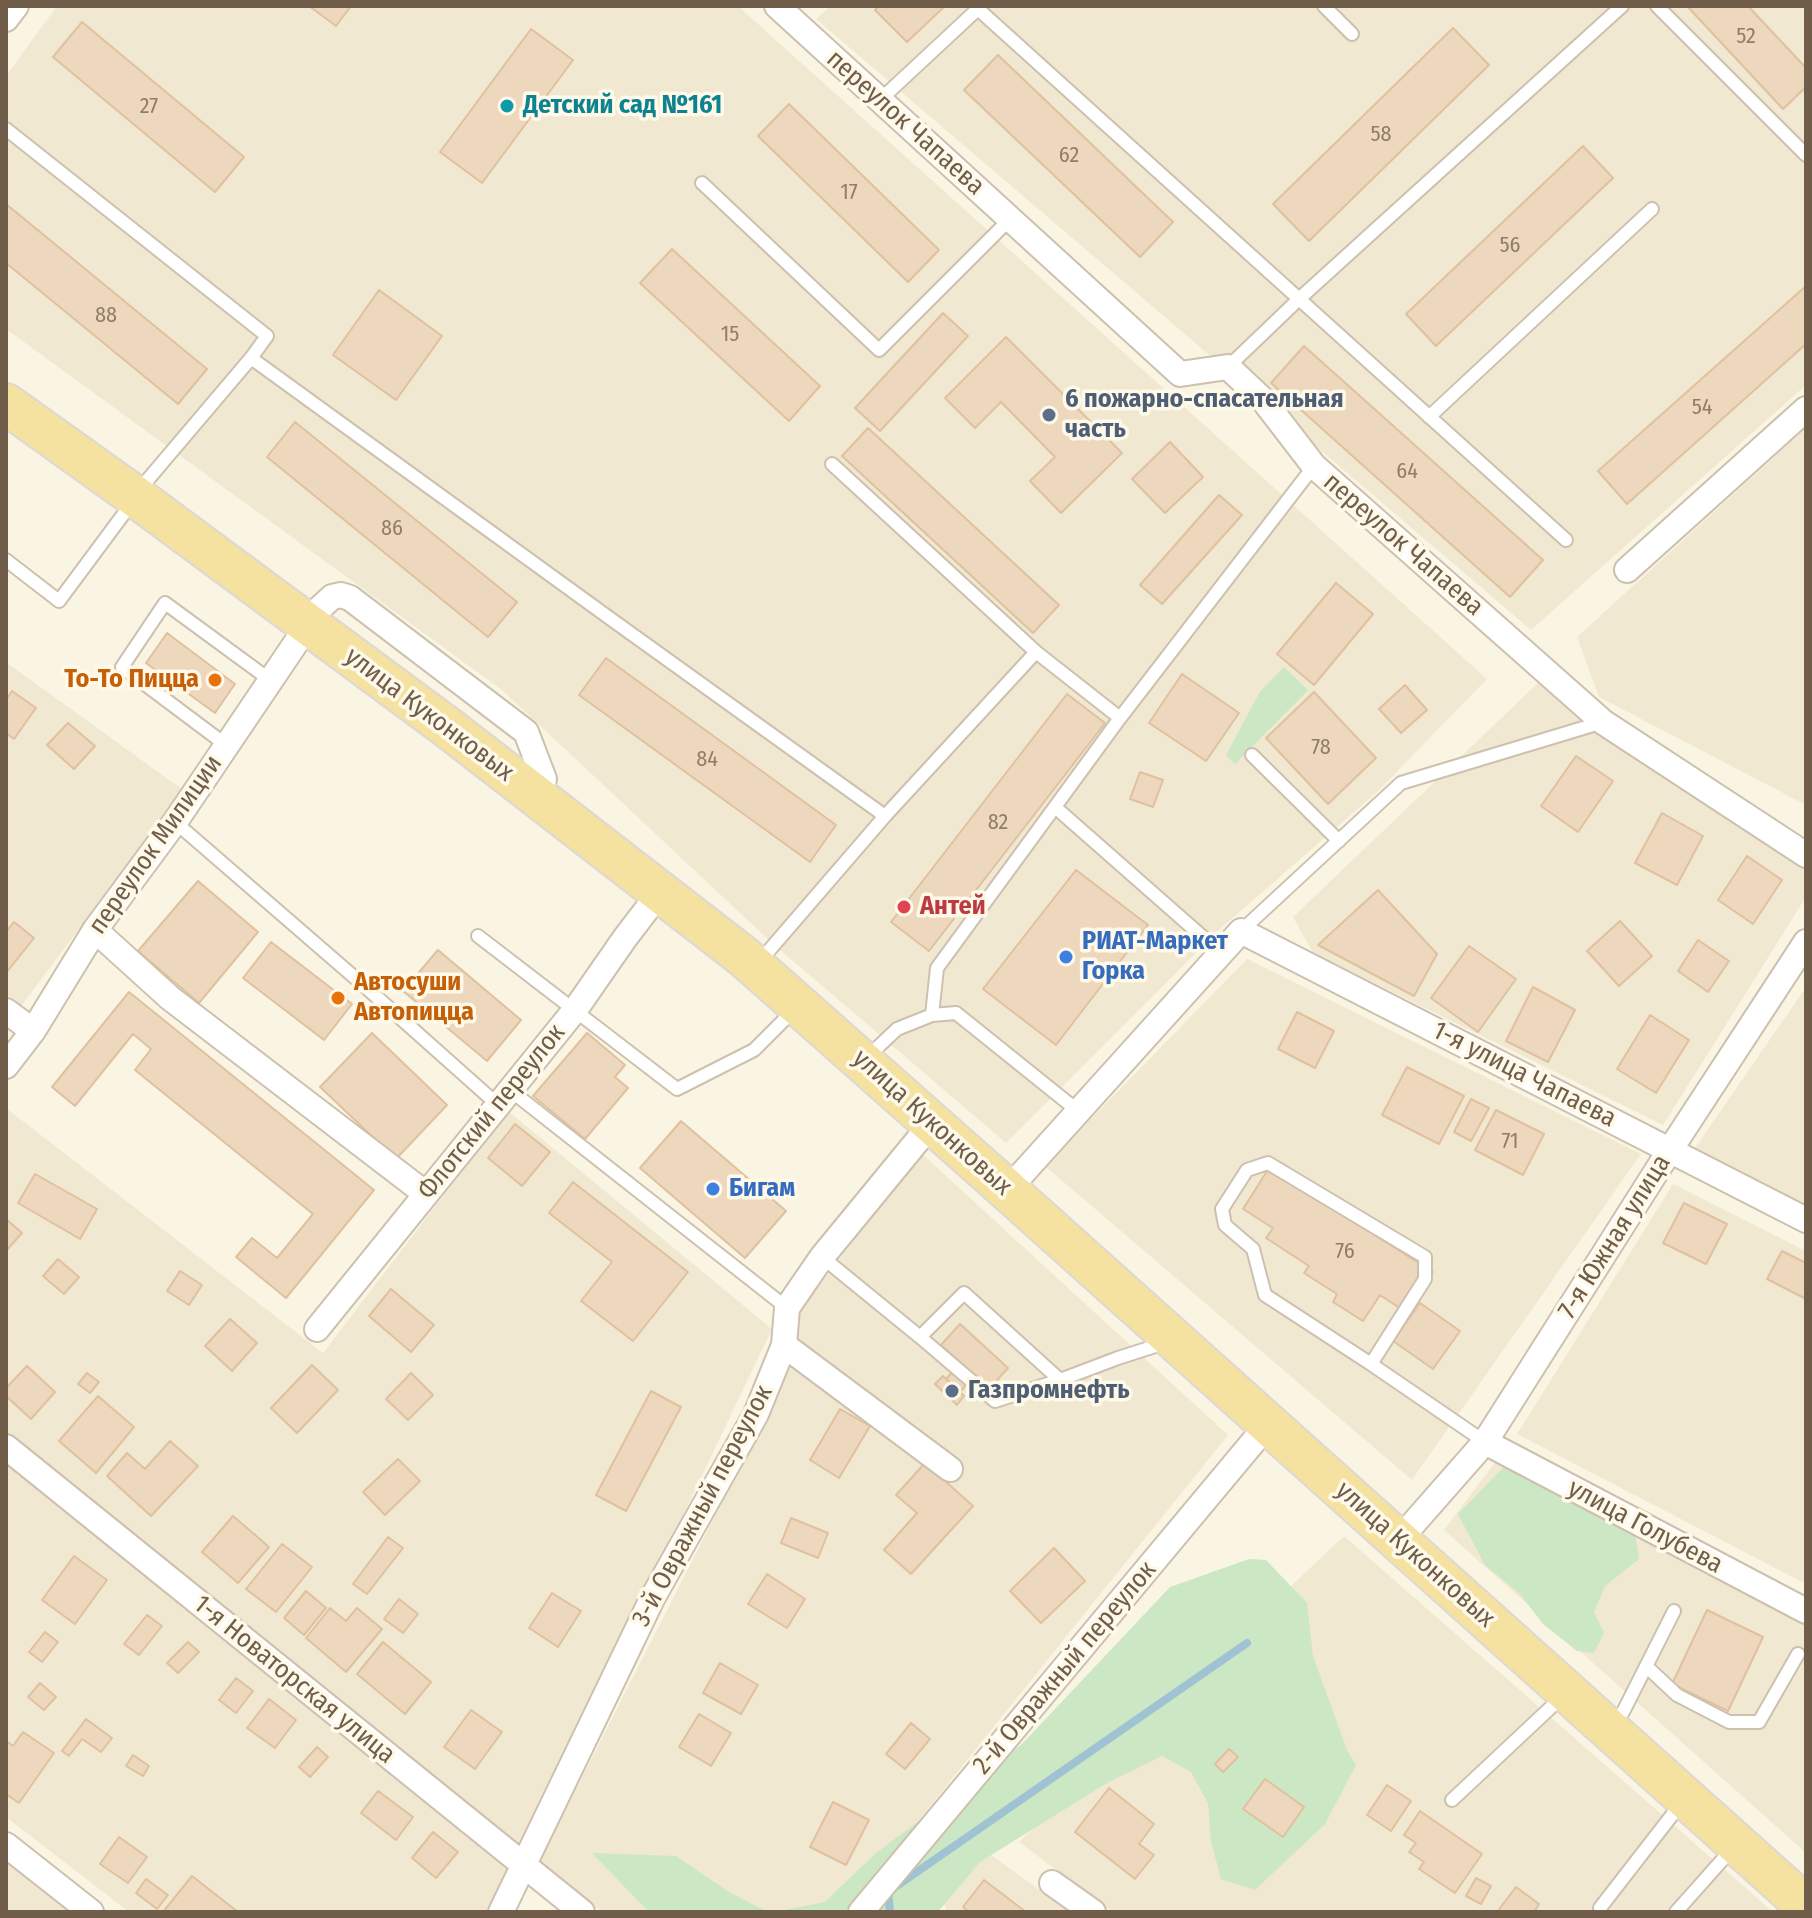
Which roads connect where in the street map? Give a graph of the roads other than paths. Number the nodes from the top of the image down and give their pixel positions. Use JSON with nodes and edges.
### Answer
{"nodes":[{"id":1,"x":16,"y":6,"type":"edge"},
{"id":2,"x":777,"y":6,"type":"edge"},
{"id":3,"x":1324,"y":6,"type":"edge"},
{"id":4,"x":1622,"y":6,"type":"edge"},
{"id":5,"x":1657,"y":6,"type":"edge"},
{"id":6,"x":980,"y":7,"type":"edge"},
{"id":7,"x":6,"y":19,"type":"edge"},
{"id":8,"x":1352,"y":34,"type":"dead end"},
{"id":9,"x":880,"y":100,"type":"junction"},
{"id":10,"x":6,"y":129,"type":"edge"},
{"id":11,"x":1806,"y":155,"type":"edge"},
{"id":12,"x":702,"y":183,"type":"dead end"},
{"id":13,"x":1652,"y":209,"type":"dead end"},
{"id":14,"x":1010,"y":219,"type":"junction"},
{"id":15,"x":1299,"y":299,"type":"junction"},
{"id":16,"x":251,"y":358,"type":"junction"},
{"id":17,"x":1228,"y":367,"type":"junction"},
{"id":18,"x":6,"y":383,"type":"edge"},
{"id":19,"x":6,"y":404,"type":"edge"},
{"id":20,"x":1806,"y":409,"type":"edge"},
{"id":21,"x":1429,"y":417,"type":"junction"},
{"id":22,"x":832,"y":464,"type":"dead end"},
{"id":23,"x":1314,"y":466,"type":"junction"},
{"id":24,"x":141,"y":490,"type":"junction"},
{"id":25,"x":1566,"y":540,"type":"dead end"},
{"id":26,"x":6,"y":560,"type":"edge"},
{"id":27,"x":1627,"y":570,"type":"dead end"},
{"id":28,"x":314,"y":616,"type":"junction"},
{"id":29,"x":1036,"y":652,"type":"junction"},
{"id":30,"x":270,"y":680,"type":"junction"},
{"id":31,"x":1120,"y":718,"type":"junction"},
{"id":32,"x":1603,"y":722,"type":"junction"},
{"id":33,"x":226,"y":745,"type":"junction"},
{"id":34,"x":1252,"y":755,"type":"dead end"},
{"id":35,"x":1055,"y":807,"type":"junction"},
{"id":36,"x":885,"y":816,"type":"junction"},
{"id":37,"x":175,"y":822,"type":"junction"},
{"id":38,"x":1339,"y":841,"type":"junction"},
{"id":39,"x":1806,"y":855,"type":"edge"},
{"id":40,"x":661,"y":891,"type":"junction"},
{"id":41,"x":95,"y":930,"type":"junction"},
{"id":42,"x":1241,"y":931,"type":"junction"},
{"id":43,"x":478,"y":936,"type":"dead end"},
{"id":44,"x":1806,"y":942,"type":"edge"},
{"id":45,"x":1221,"y":953,"type":"junction"},
{"id":46,"x":766,"y":954,"type":"junction"},
{"id":47,"x":799,"y":1005,"type":"junction"},
{"id":48,"x":575,"y":1010,"type":"junction"},
{"id":49,"x":6,"y":1011,"type":"edge"},
{"id":50,"x":932,"y":1015,"type":"junction"},
{"id":51,"x":33,"y":1031,"type":"junction"},
{"id":52,"x":878,"y":1047,"type":"junction"},
{"id":53,"x":6,"y":1066,"type":"edge"},
{"id":54,"x":504,"y":1097,"type":"junction"},
{"id":55,"x":1078,"y":1111,"type":"junction"},
{"id":56,"x":932,"y":1123,"type":"junction"},
{"id":57,"x":1670,"y":1150,"type":"junction"},
{"id":58,"x":1021,"y":1175,"type":"junction"},
{"id":59,"x":426,"y":1194,"type":"junction"},
{"id":60,"x":1806,"y":1220,"type":"edge"},
{"id":61,"x":822,"y":1257,"type":"junction"},
{"id":62,"x":787,"y":1308,"type":"junction"},
{"id":63,"x":317,"y":1329,"type":"dead end"},
{"id":64,"x":920,"y":1337,"type":"junction"},
{"id":65,"x":1175,"y":1340,"type":"junction"},
{"id":66,"x":784,"y":1345,"type":"junction"},
{"id":67,"x":1371,"y":1364,"type":"junction"},
{"id":68,"x":1060,"y":1380,"type":"junction"},
{"id":69,"x":1269,"y":1423,"type":"junction"},
{"id":70,"x":1485,"y":1442,"type":"junction"},
{"id":71,"x":6,"y":1447,"type":"edge"},
{"id":72,"x":950,"y":1469,"type":"dead end"},
{"id":73,"x":1413,"y":1524,"type":"junction"},
{"id":74,"x":1674,"y":1611,"type":"dead end"},
{"id":75,"x":1806,"y":1611,"type":"edge"},
{"id":76,"x":1798,"y":1654,"type":"dead end"},
{"id":77,"x":1646,"y":1666,"type":"junction"},
{"id":78,"x":1568,"y":1691,"type":"junction"},
{"id":79,"x":1623,"y":1712,"type":"junction"},
{"id":80,"x":1685,"y":1798,"type":"junction"},
{"id":81,"x":1452,"y":1800,"type":"dead end"},
{"id":82,"x":1737,"y":1844,"type":"junction"},
{"id":83,"x":6,"y":1845,"type":"edge"},
{"id":84,"x":523,"y":1866,"type":"junction"},
{"id":85,"x":1806,"y":1877,"type":"edge"},
{"id":86,"x":1052,"y":1883,"type":"dead end"},
{"id":87,"x":1806,"y":1906,"type":"edge"},
{"id":88,"x":1600,"y":1908,"type":"dead end"},
{"id":89,"x":91,"y":1912,"type":"edge"},
{"id":90,"x":501,"y":1912,"type":"edge"},
{"id":91,"x":582,"y":1912,"type":"edge"},
{"id":92,"x":861,"y":1912,"type":"edge"},
{"id":93,"x":1093,"y":1912,"type":"edge"},
{"id":94,"x":1676,"y":1912,"type":"edge"}],
"edges":[{"from":1,"to":7,"type":"street"},
{"from":2,"to":9,"type":"street","name":"переулок Чапаева"},
{"from":3,"to":8,"type":"lane"},
{"from":4,"to":15,"type":"lane"},
{"from":5,"to":11,"type":"lane"},
{"from":6,"to":9,"type":"lane"},
{"from":6,"to":15,"type":"lane"},
{"from":9,"to":14,"type":"street","name":"переулок Чапаева"},
{"from":10,"to":16,"type":"lane"},
{"from":12,"to":14,"type":"lane"},
{"from":13,"to":21,"type":"lane"},
{"from":14,"to":17,"type":"street","name":"переулок Чапаева"},
{"from":15,"to":17,"type":"lane"},
{"from":15,"to":21,"type":"lane"},
{"from":16,"to":24,"type":"lane"},
{"from":16,"to":36,"type":"lane"},
{"from":17,"to":23,"type":"street","name":"переулок Чапаева"},
{"from":18,"to":24,"type":"main road","name":"улица Куконковых"},
{"from":19,"to":24,"type":"main road","name":"улица Куконковых"},
{"from":20,"to":27,"type":"street"},
{"from":21,"to":25,"type":"lane"},
{"from":22,"to":29,"type":"lane"},
{"from":23,"to":31,"type":"lane"},
{"from":23,"to":32,"type":"street","name":"переулок Чапаева"},
{"from":24,"to":26,"type":"lane"},
{"from":24,"to":28,"type":"main road","name":"улица Куконковых"},
{"from":28,"to":30,"type":"street","name":"переулок Милиции"},
{"from":28,"to":40,"type":"main road","name":"улица Куконковых"},
{"from":28,"to":46,"type":"main road","name":"улица Куконковых"},
{"from":29,"to":31,"type":"lane"},
{"from":29,"to":36,"type":"lane"},
{"from":30,"to":33,"type":"street","name":"переулок Милиции"},
{"from":30,"to":33,"type":"lane"},
{"from":31,"to":35,"type":"lane"},
{"from":32,"to":38,"type":"lane"},
{"from":32,"to":39,"type":"street","name":"переулок Чапаева"},
{"from":33,"to":37,"type":"street","name":"переулок Милиции"},
{"from":34,"to":38,"type":"lane"},
{"from":35,"to":45,"type":"lane"},
{"from":35,"to":50,"type":"lane"},
{"from":36,"to":46,"type":"lane"},
{"from":37,"to":41,"type":"street","name":"переулок Милиции"},
{"from":37,"to":54,"type":"lane"},
{"from":38,"to":42,"type":"lane"},
{"from":40,"to":47,"type":"main road","name":"улица Куконковых"},
{"from":40,"to":48,"type":"street","name":"Флотский переулок"},
{"from":41,"to":51,"type":"street","name":"переулок Милиции"},
{"from":41,"to":59,"type":"street"},
{"from":42,"to":45,"type":"street"},
{"from":42,"to":57,"type":"street","name":"1-я улица Чапаева"},
{"from":43,"to":48,"type":"lane"},
{"from":44,"to":57,"type":"street","name":"7-я Южная улица"},
{"from":45,"to":55,"type":"street"},
{"from":46,"to":52,"type":"main road","name":"улица Куконковых"},
{"from":47,"to":48,"type":"lane"},
{"from":47,"to":56,"type":"main road","name":"улица Куконковых"},
{"from":48,"to":54,"type":"street","name":"Флотский переулок"},
{"from":49,"to":51,"type":"street"},
{"from":50,"to":52,"type":"lane"},
{"from":50,"to":55,"type":"lane"},
{"from":51,"to":53,"type":"street","name":"переулок Милиции"},
{"from":52,"to":58,"type":"main road","name":"улица Куконковых"},
{"from":54,"to":59,"type":"street","name":"Флотский переулок"},
{"from":54,"to":62,"type":"lane"},
{"from":55,"to":58,"type":"street"},
{"from":56,"to":61,"type":"street","name":"3-й Овражный переулок"},
{"from":56,"to":65,"type":"main road","name":"улица Куконковых"},
{"from":57,"to":60,"type":"street","name":"1-я улица Чапаева"},
{"from":57,"to":70,"type":"street","name":"7-я Южная улица"},
{"from":58,"to":73,"type":"main road","name":"улица Куконковых"},
{"from":59,"to":63,"type":"street","name":"Флотский переулок"},
{"from":61,"to":62,"type":"street","name":"3-й Овражный переулок"},
{"from":61,"to":64,"type":"lane"},
{"from":62,"to":66,"type":"street","name":"3-й Овражный переулок"},
{"from":64,"to":68,"type":"lane"},
{"from":64,"to":68,"type":"lane"},
{"from":65,"to":68,"type":"lane"},
{"from":65,"to":69,"type":"main road","name":"улица Куконковых"},
{"from":66,"to":72,"type":"street"},
{"from":66,"to":84,"type":"street","name":"3-й Овражный переулок"},
{"from":67,"to":67,"type":"lane"},
{"from":67,"to":70,"type":"lane"},
{"from":69,"to":78,"type":"main road","name":"улица Куконковых"},
{"from":69,"to":92,"type":"street","name":"2-й Овражный переулок"},
{"from":70,"to":73,"type":"street","name":"7-я Южная улица"},
{"from":70,"to":75,"type":"street","name":"улица Голубева"},
{"from":71,"to":84,"type":"street","name":"1-я Новаторская улица"},
{"from":73,"to":79,"type":"main road","name":"улица Куконковых"},
{"from":74,"to":77,"type":"lane"},
{"from":76,"to":77,"type":"lane"},
{"from":77,"to":79,"type":"lane"},
{"from":78,"to":80,"type":"main road","name":"улица Куконковых"},
{"from":78,"to":81,"type":"lane"},
{"from":79,"to":85,"type":"main road","name":"улица Куконковых"},
{"from":80,"to":82,"type":"main road","name":"улица Куконковых"},
{"from":80,"to":88,"type":"lane"},
{"from":82,"to":87,"type":"main road","name":"улица Куконковых"},
{"from":82,"to":94,"type":"lane"},
{"from":83,"to":89,"type":"street"},
{"from":84,"to":90,"type":"street","name":"3-й Овражный переулок"},
{"from":84,"to":91,"type":"street","name":"1-я Новаторская улица"},
{"from":86,"to":93,"type":"street"}]}
